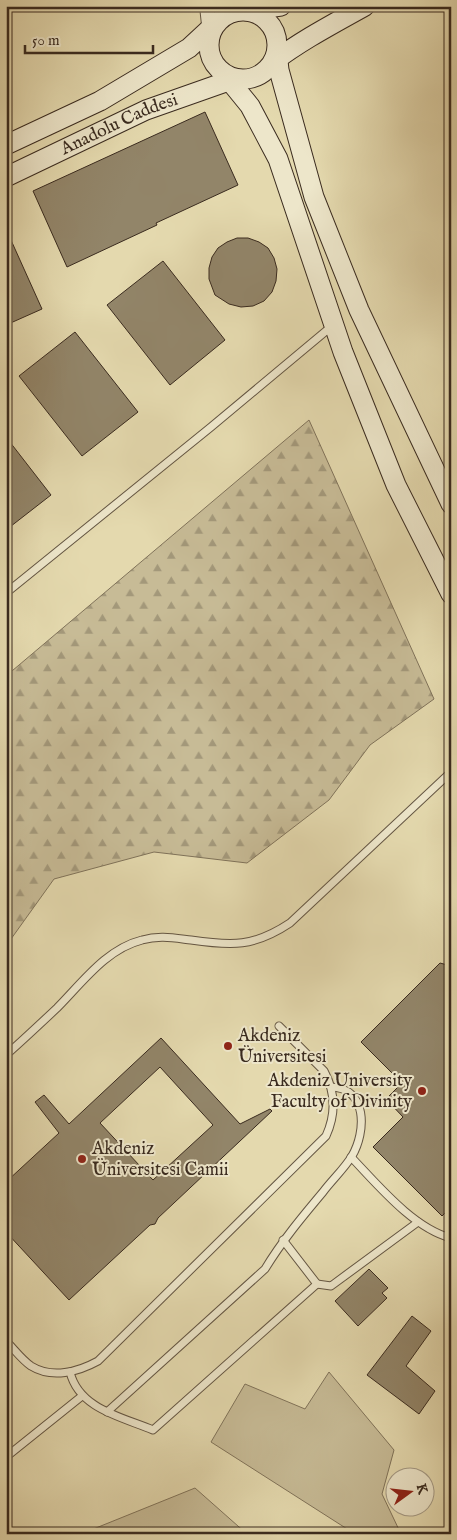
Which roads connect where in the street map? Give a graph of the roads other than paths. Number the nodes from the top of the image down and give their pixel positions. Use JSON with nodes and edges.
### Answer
{"nodes":[{"id":1,"x":207,"y":6,"type":"edge"},
{"id":2,"x":281,"y":6,"type":"edge"},
{"id":3,"x":365,"y":6,"type":"edge"},
{"id":4,"x":252,"y":10,"type":"edge"},
{"id":5,"x":212,"y":28,"type":"junction"},
{"id":6,"x":276,"y":58,"type":"junction"},
{"id":7,"x":229,"y":78,"type":"junction"},
{"id":8,"x":6,"y":145,"type":"edge"},
{"id":9,"x":6,"y":177,"type":"edge"},
{"id":10,"x":334,"y":324,"type":"junction"},
{"id":11,"x":451,"y":504,"type":"edge"},
{"id":12,"x":6,"y":593,"type":"edge"},
{"id":13,"x":451,"y":594,"type":"edge"},
{"id":14,"x":451,"y":772,"type":"edge"},
{"id":15,"x":280,"y":1026,"type":"dead end"},
{"id":16,"x":6,"y":1055,"type":"edge"},
{"id":17,"x":331,"y":1087,"type":"junction"},
{"id":18,"x":351,"y":1157,"type":"junction"},
{"id":19,"x":418,"y":1222,"type":"junction"},
{"id":20,"x":451,"y":1238,"type":"edge"},
{"id":21,"x":283,"y":1240,"type":"junction"},
{"id":22,"x":317,"y":1284,"type":"junction"},
{"id":23,"x":6,"y":1341,"type":"edge"},
{"id":24,"x":70,"y":1372,"type":"junction"},
{"id":25,"x":82,"y":1396,"type":"junction"},
{"id":26,"x":107,"y":1412,"type":"junction"},
{"id":27,"x":6,"y":1457,"type":"edge"}],
"edges":[{"from":1,"to":5,"type":"street"},
{"from":2,"to":4,"type":"street"},
{"from":3,"to":6,"type":"street"},
{"from":4,"to":5,"type":"street"},
{"from":4,"to":6,"type":"street"},
{"from":5,"to":7,"type":"street"},
{"from":5,"to":8,"type":"street","name":"Anadolu Caddesi"},
{"from":6,"to":7,"type":"street"},
{"from":6,"to":11,"type":"street"},
{"from":7,"to":9,"type":"street","name":"Anadolu Caddesi"},
{"from":7,"to":10,"type":"street"},
{"from":10,"to":12,"type":"lane"},
{"from":10,"to":13,"type":"street"},
{"from":14,"to":16,"type":"lane"},
{"from":15,"to":17,"type":"lane"},
{"from":17,"to":18,"type":"lane"},
{"from":17,"to":24,"type":"lane"},
{"from":18,"to":19,"type":"lane"},
{"from":18,"to":21,"type":"lane"},
{"from":19,"to":20,"type":"lane"},
{"from":19,"to":22,"type":"lane"},
{"from":21,"to":22,"type":"lane"},
{"from":21,"to":26,"type":"lane"},
{"from":22,"to":26,"type":"lane"},
{"from":23,"to":24,"type":"lane"},
{"from":24,"to":25,"type":"lane"},
{"from":25,"to":26,"type":"lane"},
{"from":25,"to":27,"type":"lane"}]}
